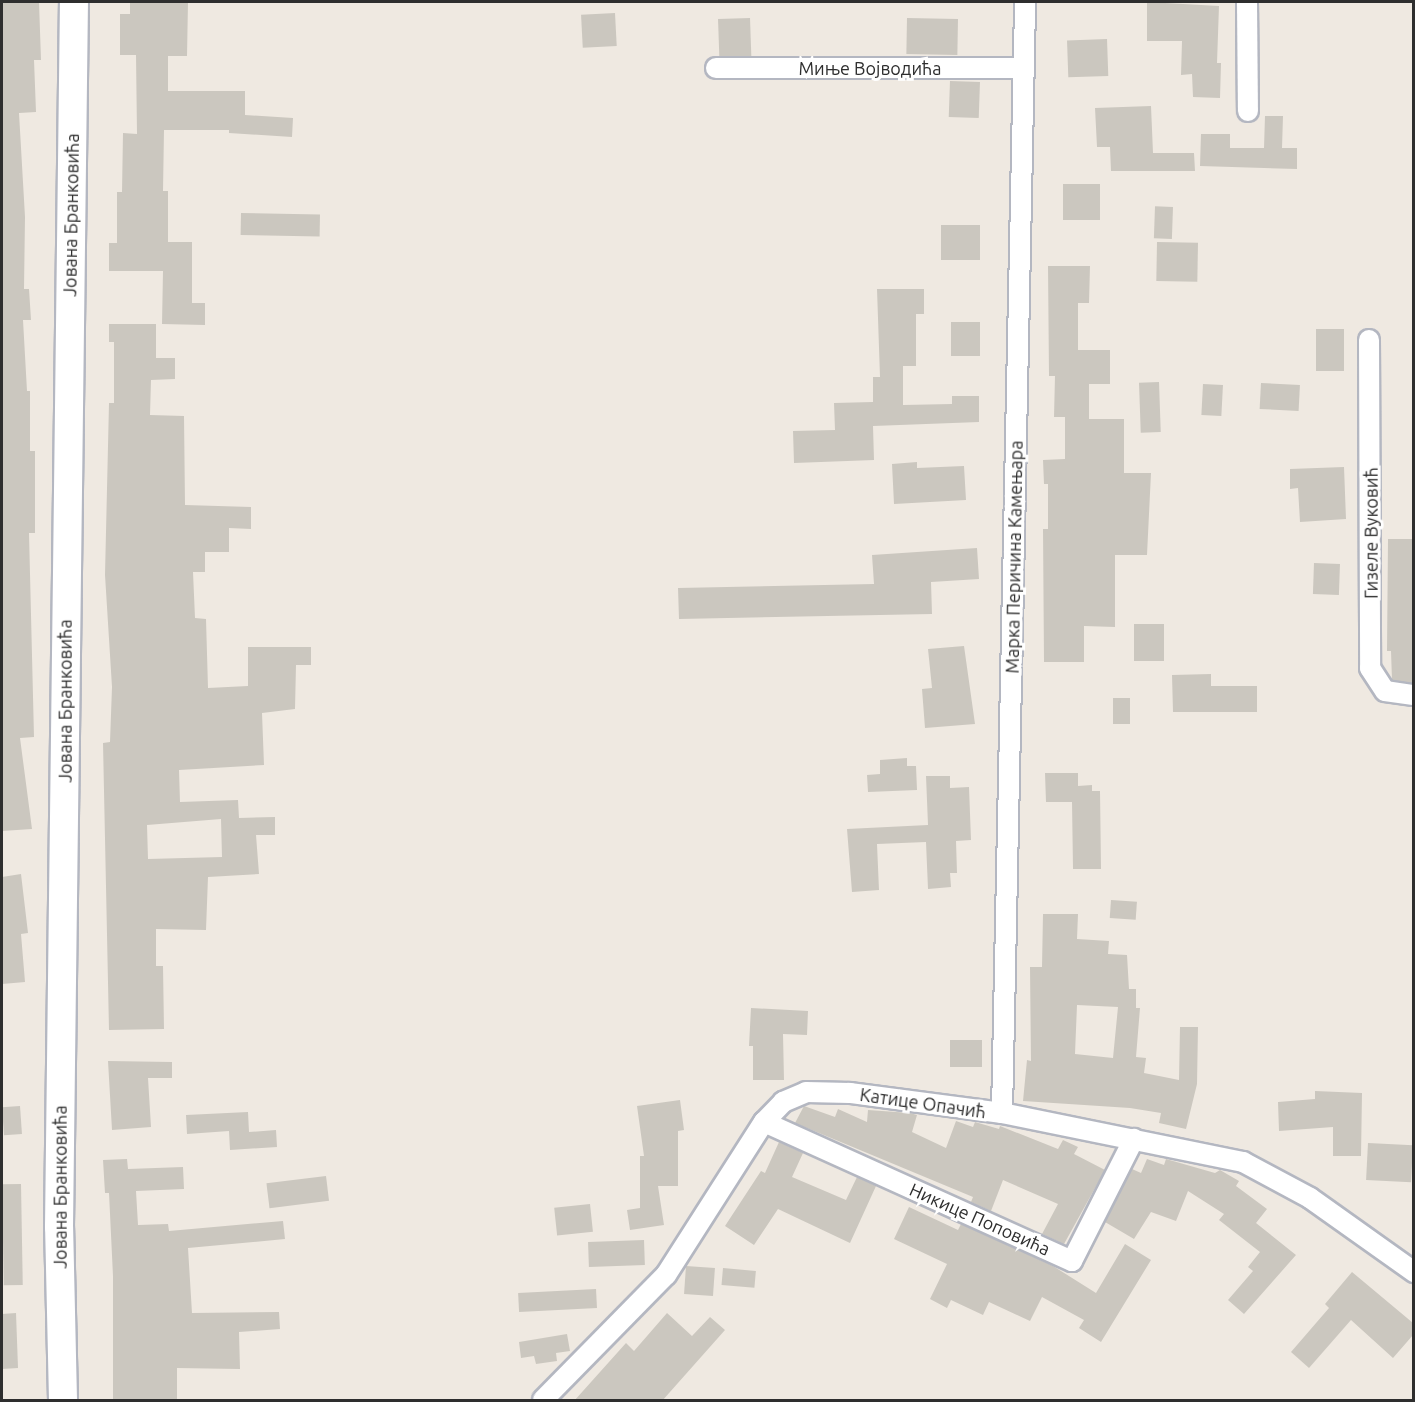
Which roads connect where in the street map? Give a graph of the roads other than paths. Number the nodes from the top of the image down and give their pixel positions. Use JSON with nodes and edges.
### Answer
{"nodes":[{"id":1,"x":74,"y":2,"type":"edge"},
{"id":2,"x":1025,"y":2,"type":"edge"},
{"id":3,"x":1246,"y":2,"type":"edge"},
{"id":4,"x":716,"y":68,"type":"dead end"},
{"id":5,"x":1024,"y":68,"type":"junction"},
{"id":6,"x":1248,"y":111,"type":"dead end"},
{"id":7,"x":1369,"y":340,"type":"dead end"},
{"id":8,"x":1413,"y":695,"type":"edge"},
{"id":9,"x":1002,"y":1113,"type":"junction"},
{"id":10,"x":764,"y":1122,"type":"junction"},
{"id":11,"x":1134,"y":1139,"type":"junction"},
{"id":12,"x":1413,"y":1272,"type":"edge"},
{"id":13,"x":63,"y":1401,"type":"edge"},
{"id":14,"x":543,"y":1401,"type":"edge"}],
"edges":[{"from":1,"to":13,"type":"main road","name":"Јована Бранковића"},
{"from":2,"to":5,"type":"street","name":"Марка Перичина Камењара"},
{"from":3,"to":6,"type":"street"},
{"from":4,"to":5,"type":"street","name":"Миње Војводића"},
{"from":5,"to":9,"type":"street","name":"Марка Перичина Камењара"},
{"from":7,"to":8,"type":"street","name":"Гизеле Вуковић"},
{"from":9,"to":10,"type":"street","name":"Катице Опачић"},
{"from":9,"to":11,"type":"street","name":"Катице Опачић"},
{"from":10,"to":11,"type":"street","name":"Никице Поповића"},
{"from":10,"to":14,"type":"street","name":"Катице Опачић"},
{"from":11,"to":12,"type":"street","name":"Катице Опачић"}]}
